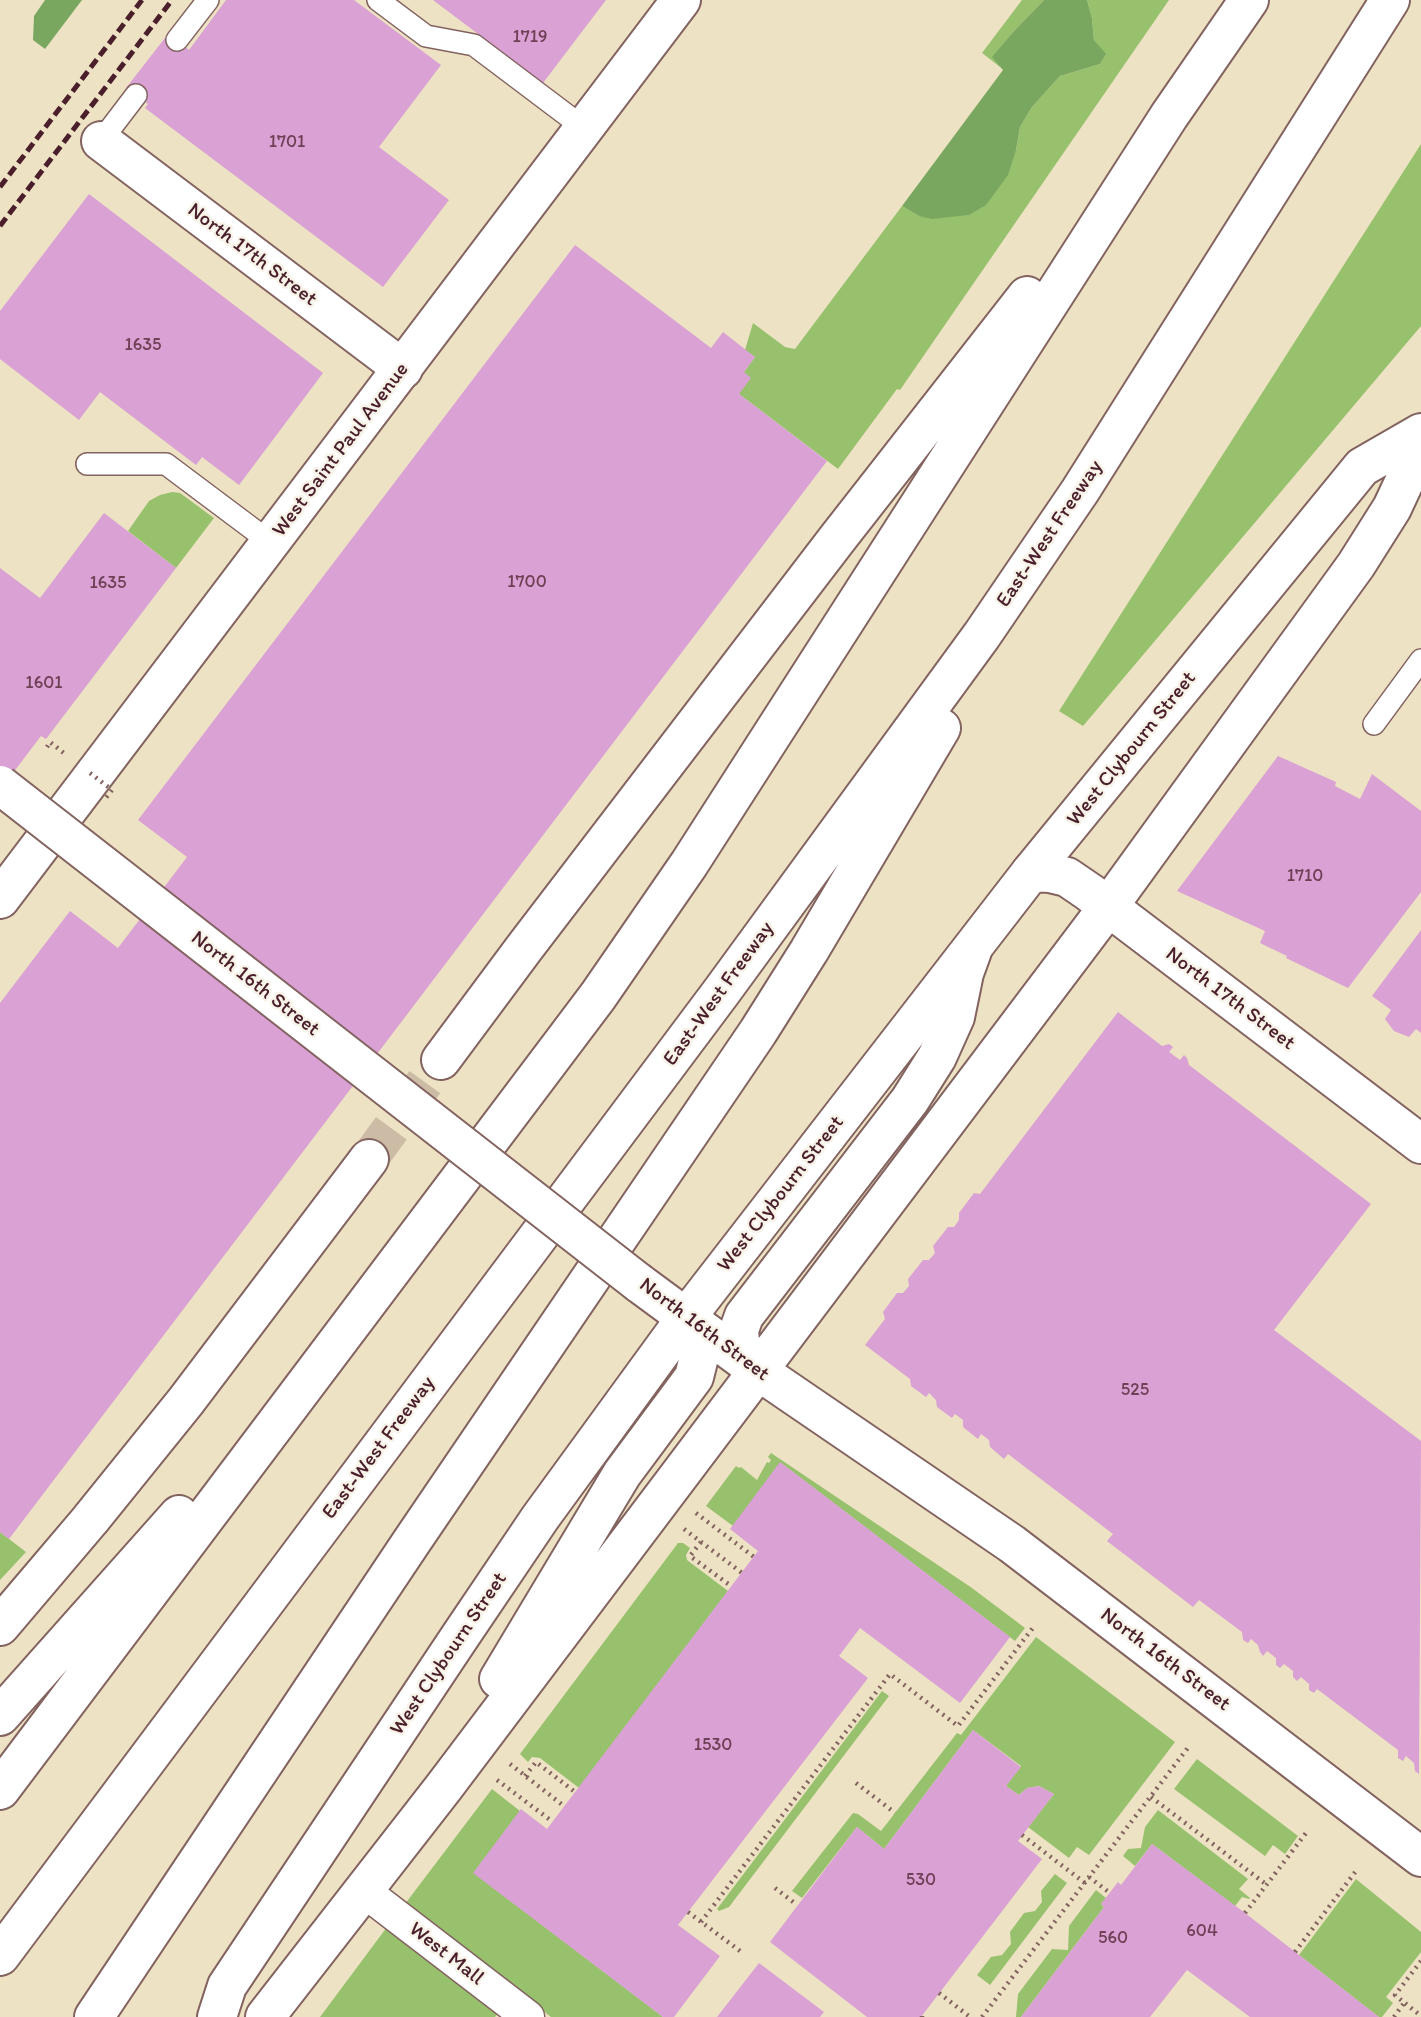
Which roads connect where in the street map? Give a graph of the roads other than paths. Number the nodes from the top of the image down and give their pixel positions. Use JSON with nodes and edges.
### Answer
{"nodes":[{"id":1,"x":208,"y":0,"type":"edge"},
{"id":2,"x":378,"y":0,"type":"edge"},
{"id":3,"x":681,"y":0,"type":"edge"},
{"id":4,"x":1249,"y":0,"type":"edge"},
{"id":5,"x":1390,"y":0,"type":"edge"},
{"id":6,"x":177,"y":40,"type":"dead end"},
{"id":7,"x":136,"y":95,"type":"dead end"},
{"id":8,"x":1169,"y":116,"type":"junction"},
{"id":9,"x":584,"y":128,"type":"junction"},
{"id":10,"x":101,"y":141,"type":"joint"},
{"id":11,"x":403,"y":369,"type":"junction"},
{"id":12,"x":1421,"y":433,"type":"edge"},
{"id":13,"x":1421,"y":446,"type":"edge"},
{"id":14,"x":87,"y":464,"type":"dead end"},
{"id":15,"x":1080,"y":491,"type":"junction"},
{"id":16,"x":270,"y":542,"type":"junction"},
{"id":17,"x":1421,"y":660,"type":"edge"},
{"id":18,"x":1374,"y":724,"type":"dead end"},
{"id":19,"x":0,"y":785,"type":"edge"},
{"id":20,"x":1031,"y":873,"type":"junction"},
{"id":21,"x":0,"y":899,"type":"edge"},
{"id":22,"x":1108,"y":907,"type":"junction"},
{"id":23,"x":972,"y":951,"type":"junction"},
{"id":24,"x":441,"y":1060,"type":"tunnel mouth"},
{"id":25,"x":1421,"y":1144,"type":"edge"},
{"id":26,"x":369,"y":1159,"type":"tunnel mouth"},
{"id":27,"x":363,"y":1306,"type":"junction"},
{"id":28,"x":685,"y":1318,"type":"junction"},
{"id":29,"x":757,"y":1370,"type":"junction"},
{"id":30,"x":0,"y":1626,"type":"edge"},
{"id":31,"x":0,"y":1716,"type":"edge"},
{"id":32,"x":444,"y":1787,"type":"junction"},
{"id":33,"x":0,"y":1790,"type":"edge"},
{"id":34,"x":1421,"y":1857,"type":"edge"},
{"id":35,"x":364,"y":1891,"type":"junction"},
{"id":36,"x":0,"y":1955,"type":"edge"},
{"id":37,"x":94,"y":2017,"type":"edge"},
{"id":38,"x":217,"y":2017,"type":"edge"},
{"id":39,"x":265,"y":2017,"type":"edge"},
{"id":40,"x":528,"y":2017,"type":"edge"}],
"edges":[{"from":1,"to":6,"type":"lane"},
{"from":2,"to":9,"type":"lane"},
{"from":3,"to":9,"type":"main road","name":"West Saint Paul Avenue"},
{"from":4,"to":8,"type":"main road"},
{"from":5,"to":15,"type":"main road","name":"East-West Freeway"},
{"from":7,"to":10,"type":"lane"},
{"from":8,"to":24,"type":"main road"},
{"from":8,"to":27,"type":"main road"},
{"from":9,"to":11,"type":"main road","name":"West Saint Paul Avenue"},
{"from":10,"to":11,"type":"main road","name":"North 17th Street"},
{"from":11,"to":16,"type":"main road","name":"West Saint Paul Avenue"},
{"from":12,"to":20,"type":"main road","name":"West Clybourn Street"},
{"from":13,"to":22,"type":"main road"},
{"from":14,"to":16,"type":"lane"},
{"from":15,"to":36,"type":"main road","name":"East-West Freeway"},
{"from":15,"to":37,"type":"main road"},
{"from":16,"to":21,"type":"main road","name":"West Saint Paul Avenue"},
{"from":17,"to":18,"type":"lane"},
{"from":19,"to":28,"type":"main road","name":"North 16th Street","bridge":true},
{"from":20,"to":22,"type":"main road","name":"North 17th Street"},
{"from":20,"to":23,"type":"main road","name":"West Clybourn Street"},
{"from":22,"to":25,"type":"main road","name":"North 17th Street"},
{"from":22,"to":29,"type":"main road"},
{"from":23,"to":28,"type":"main road","name":"West Clybourn Street"},
{"from":23,"to":29,"type":"main road"},
{"from":26,"to":30,"type":"main road"},
{"from":27,"to":31,"type":"main road"},
{"from":27,"to":33,"type":"main road"},
{"from":28,"to":29,"type":"main road","name":"North 16th Street"},
{"from":28,"to":32,"type":"main road"},
{"from":28,"to":38,"type":"main road","name":"West Clybourn Street"},
{"from":29,"to":32,"type":"main road"},
{"from":29,"to":34,"type":"main road","name":"North 16th Street"},
{"from":32,"to":35,"type":"main road"},
{"from":35,"to":39,"type":"main road"},
{"from":35,"to":40,"type":"street","name":"West Mall"}]}
